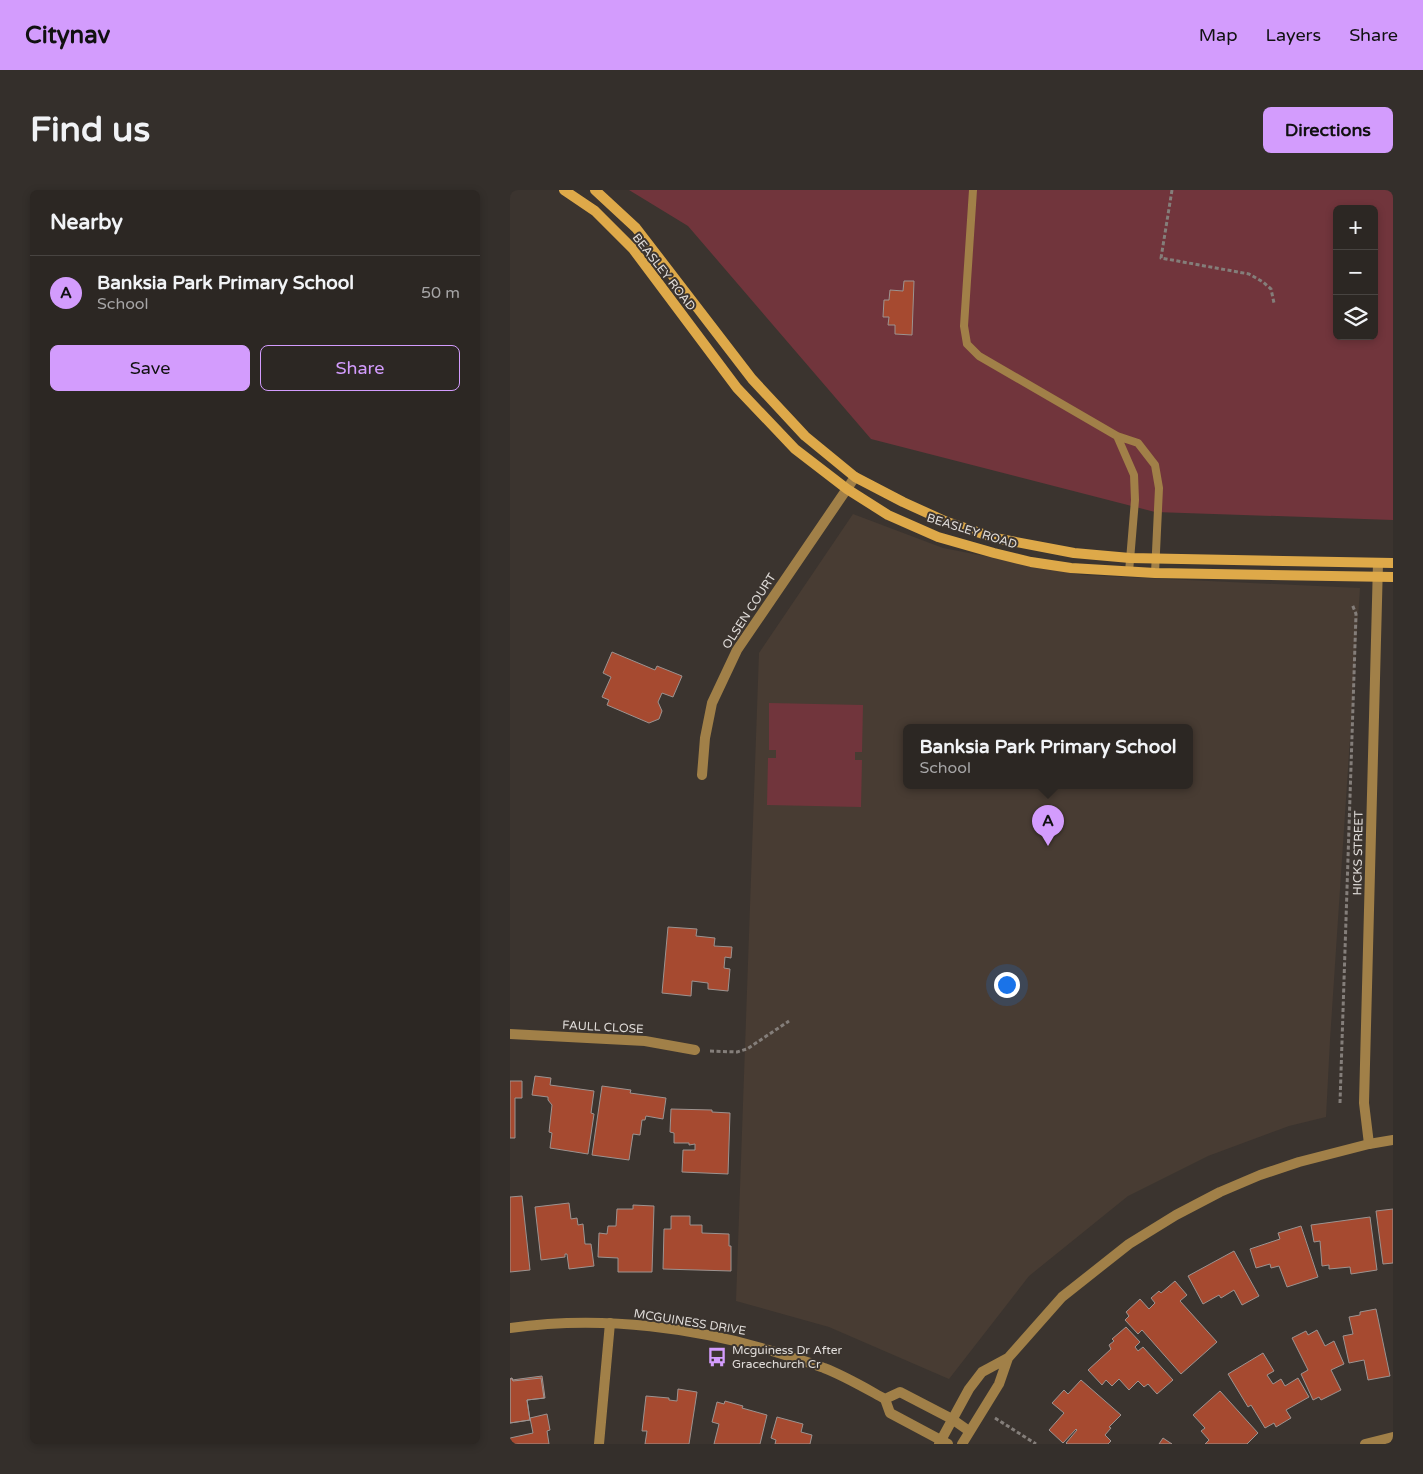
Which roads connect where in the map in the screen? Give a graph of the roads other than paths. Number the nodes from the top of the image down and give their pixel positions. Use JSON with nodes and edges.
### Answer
{"nodes":[{"id":1,"x":564,"y":190,"type":"edge"},
{"id":2,"x":595,"y":190,"type":"edge"},
{"id":3,"x":973,"y":190,"type":"edge"},
{"id":4,"x":1117,"y":436,"type":"junction"},
{"id":5,"x":855,"y":477,"type":"junction"},
{"id":6,"x":847,"y":489,"type":"junction"},
{"id":7,"x":1130,"y":558,"type":"junction"},
{"id":8,"x":1156,"y":558,"type":"junction"},
{"id":9,"x":1378,"y":563,"type":"junction"},
{"id":10,"x":1393,"y":563,"type":"edge"},
{"id":11,"x":1129,"y":572,"type":"junction"},
{"id":12,"x":1155,"y":573,"type":"junction"},
{"id":13,"x":1378,"y":576,"type":"junction"},
{"id":14,"x":1393,"y":577,"type":"edge"},
{"id":15,"x":702,"y":774,"type":"dead end"},
{"id":16,"x":510,"y":1034,"type":"edge"},
{"id":17,"x":694,"y":1050,"type":"road end"},
{"id":18,"x":1393,"y":1140,"type":"edge"},
{"id":19,"x":1369,"y":1144,"type":"junction"},
{"id":20,"x":610,"y":1324,"type":"junction"},
{"id":21,"x":510,"y":1328,"type":"edge"},
{"id":22,"x":1008,"y":1358,"type":"junction"},
{"id":23,"x":885,"y":1399,"type":"junction"},
{"id":24,"x":952,"y":1419,"type":"junction"},
{"id":25,"x":969,"y":1431,"type":"junction"},
{"id":26,"x":1393,"y":1437,"type":"edge"},
{"id":27,"x":942,"y":1442,"type":"edge"},
{"id":28,"x":599,"y":1444,"type":"edge"},
{"id":29,"x":962,"y":1444,"type":"edge"},
{"id":30,"x":1365,"y":1444,"type":"edge"}],
"edges":[{"from":1,"to":6,"type":"main road","name":"BEASLEY ROAD"},
{"from":2,"to":5,"type":"main road","name":"BEASLEY ROAD"},
{"from":3,"to":4,"type":"lane"},
{"from":4,"to":7,"type":"lane"},
{"from":4,"to":8,"type":"lane"},
{"from":5,"to":6,"type":"street","name":"OLSEN COURT"},
{"from":5,"to":7,"type":"main road","name":"BEASLEY ROAD"},
{"from":6,"to":11,"type":"main road","name":"BEASLEY ROAD"},
{"from":6,"to":15,"type":"street","name":"OLSEN COURT"},
{"from":7,"to":8,"type":"main road","name":"BEASLEY ROAD"},
{"from":7,"to":11,"type":"lane"},
{"from":8,"to":9,"type":"main road","name":"BEASLEY ROAD"},
{"from":8,"to":12,"type":"lane"},
{"from":9,"to":10,"type":"main road","name":"BEASLEY ROAD"},
{"from":9,"to":13,"type":"street","name":"HICKS STREET"},
{"from":11,"to":12,"type":"main road","name":"BEASLEY ROAD"},
{"from":12,"to":13,"type":"main road","name":"BEASLEY ROAD"},
{"from":13,"to":14,"type":"main road","name":"BEASLEY ROAD"},
{"from":13,"to":19,"type":"street","name":"HICKS STREET"},
{"from":16,"to":17,"type":"street","name":"FAULL CLOSE"},
{"from":18,"to":19,"type":"street"},
{"from":19,"to":22,"type":"street"},
{"from":20,"to":21,"type":"street","name":"MCGUINESS DRIVE"},
{"from":20,"to":23,"type":"street","name":"MCGUINESS DRIVE"},
{"from":20,"to":28,"type":"street"},
{"from":22,"to":24,"type":"street"},
{"from":22,"to":25,"type":"street"},
{"from":23,"to":24,"type":"street"},
{"from":23,"to":27,"type":"street","name":"MCGUINESS DRIVE"},
{"from":24,"to":25,"type":"street"},
{"from":24,"to":27,"type":"street"},
{"from":25,"to":29,"type":"street"},
{"from":26,"to":30,"type":"street"}]}
